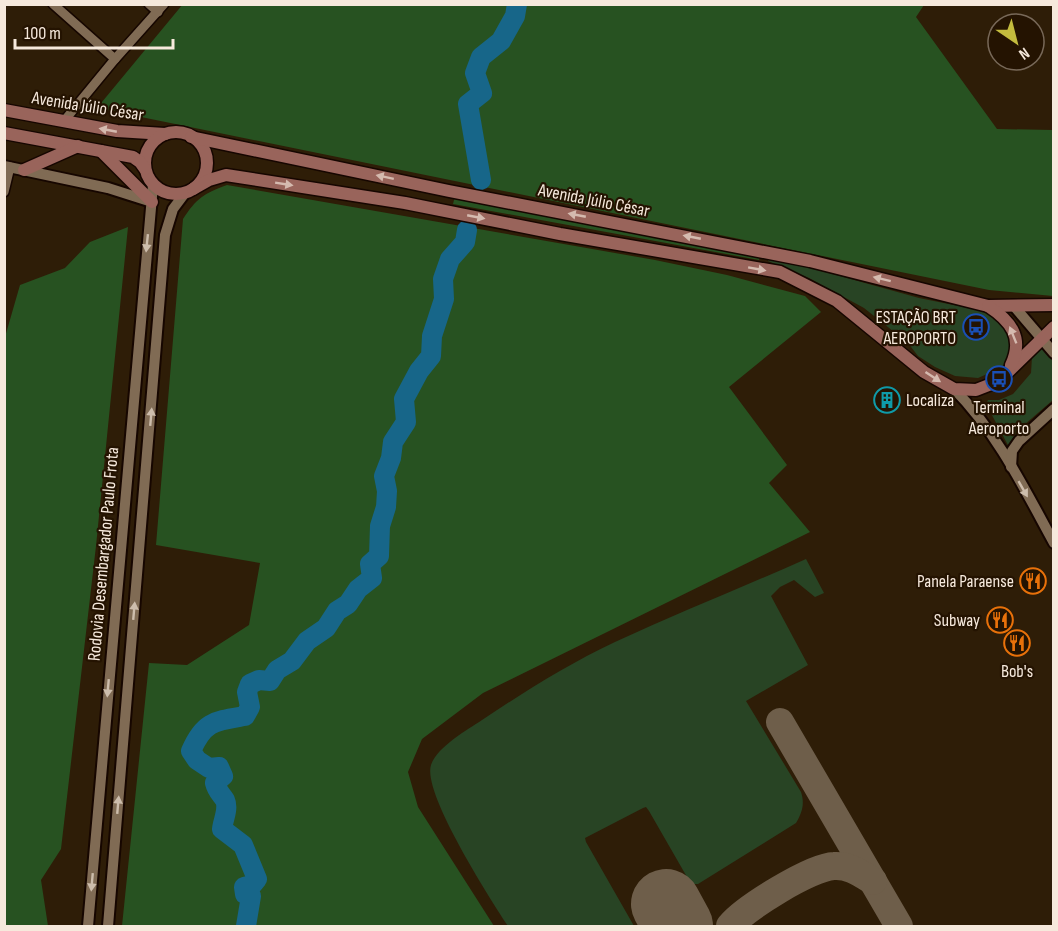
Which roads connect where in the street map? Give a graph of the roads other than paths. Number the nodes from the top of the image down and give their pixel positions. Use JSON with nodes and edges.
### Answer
{"nodes":[{"id":1,"x":53,"y":4,"type":"edge"},
{"id":2,"x":149,"y":4,"type":"edge"},
{"id":3,"x":161,"y":8,"type":"edge"},
{"id":4,"x":115,"y":59,"type":"junction"},
{"id":5,"x":4,"y":110,"type":"edge"},
{"id":6,"x":64,"y":121,"type":"junction"},
{"id":7,"x":4,"y":133,"type":"edge"},
{"id":8,"x":166,"y":134,"type":"junction"},
{"id":9,"x":191,"y":137,"type":"junction"},
{"id":10,"x":79,"y":146,"type":"junction"},
{"id":11,"x":100,"y":150,"type":"junction"},
{"id":12,"x":7,"y":167,"type":"edge"},
{"id":13,"x":145,"y":169,"type":"junction"},
{"id":14,"x":24,"y":170,"type":"junction"},
{"id":15,"x":153,"y":185,"type":"junction"},
{"id":16,"x":189,"y":191,"type":"junction"},
{"id":17,"x":4,"y":192,"type":"edge"},
{"id":18,"x":152,"y":202,"type":"junction"},
{"id":19,"x":1053,"y":305,"type":"edge"},
{"id":20,"x":988,"y":306,"type":"junction"},
{"id":21,"x":1013,"y":306,"type":"junction"},
{"id":22,"x":1053,"y":327,"type":"edge"},
{"id":23,"x":1041,"y":339,"type":"junction"},
{"id":24,"x":1053,"y":353,"type":"edge"},
{"id":25,"x":1008,"y":372,"type":"junction"},
{"id":26,"x":954,"y":389,"type":"junction"},
{"id":27,"x":1053,"y":409,"type":"edge"},
{"id":28,"x":1011,"y":468,"type":"junction"},
{"id":29,"x":1053,"y":543,"type":"edge"},
{"id":30,"x":88,"y":927,"type":"edge"},
{"id":31,"x":108,"y":927,"type":"edge"}],
"edges":[{"from":1,"to":4,"type":"street"},
{"from":2,"to":3,"type":"street"},
{"from":3,"to":4,"type":"street"},
{"from":4,"to":6,"type":"street"},
{"from":5,"to":6,"type":"main road","name":"Avenida Júlio César"},
{"from":8,"to":6,"type":"main road","name":"Avenida Júlio César","one_way":true},
{"from":7,"to":10,"type":"main road"},
{"from":8,"to":9,"type":"main road"},
{"from":8,"to":13,"type":"main road"},
{"from":9,"to":16,"type":"main road"},
{"from":20,"to":9,"type":"main road","name":"Avenida Júlio César","one_way":true},
{"from":10,"to":11,"type":"main road"},
{"from":10,"to":14,"type":"main road"},
{"from":11,"to":13,"type":"main road"},
{"from":11,"to":18,"type":"main road"},
{"from":12,"to":14,"type":"street"},
{"from":12,"to":17,"type":"street"},
{"from":13,"to":15,"type":"main road"},
{"from":14,"to":18,"type":"street"},
{"from":15,"to":16,"type":"main road"},
{"from":15,"to":18,"type":"street","name":"Rodovia Desembargador Paulo Frota"},
{"from":16,"to":26,"type":"main road","one_way":true},
{"from":31,"to":16,"type":"street","name":"Rodovia Desembargador Paulo Frota","one_way":true},
{"from":18,"to":30,"type":"street","name":"Rodovia Desembargador Paulo Frota","one_way":true},
{"from":19,"to":21,"type":"main road","name":"Avenida Júlio César"},
{"from":20,"to":21,"type":"main road","name":"Avenida Júlio César"},
{"from":25,"to":20,"type":"main road","name":"Avenida Júlio César","one_way":true},
{"from":21,"to":23,"type":"street"},
{"from":22,"to":23,"type":"main road"},
{"from":23,"to":24,"type":"street"},
{"from":23,"to":25,"type":"main road"},
{"from":25,"to":26,"type":"main road"},
{"from":26,"to":28,"type":"street"},
{"from":27,"to":28,"type":"street"},
{"from":28,"to":29,"type":"street","one_way":true}]}
